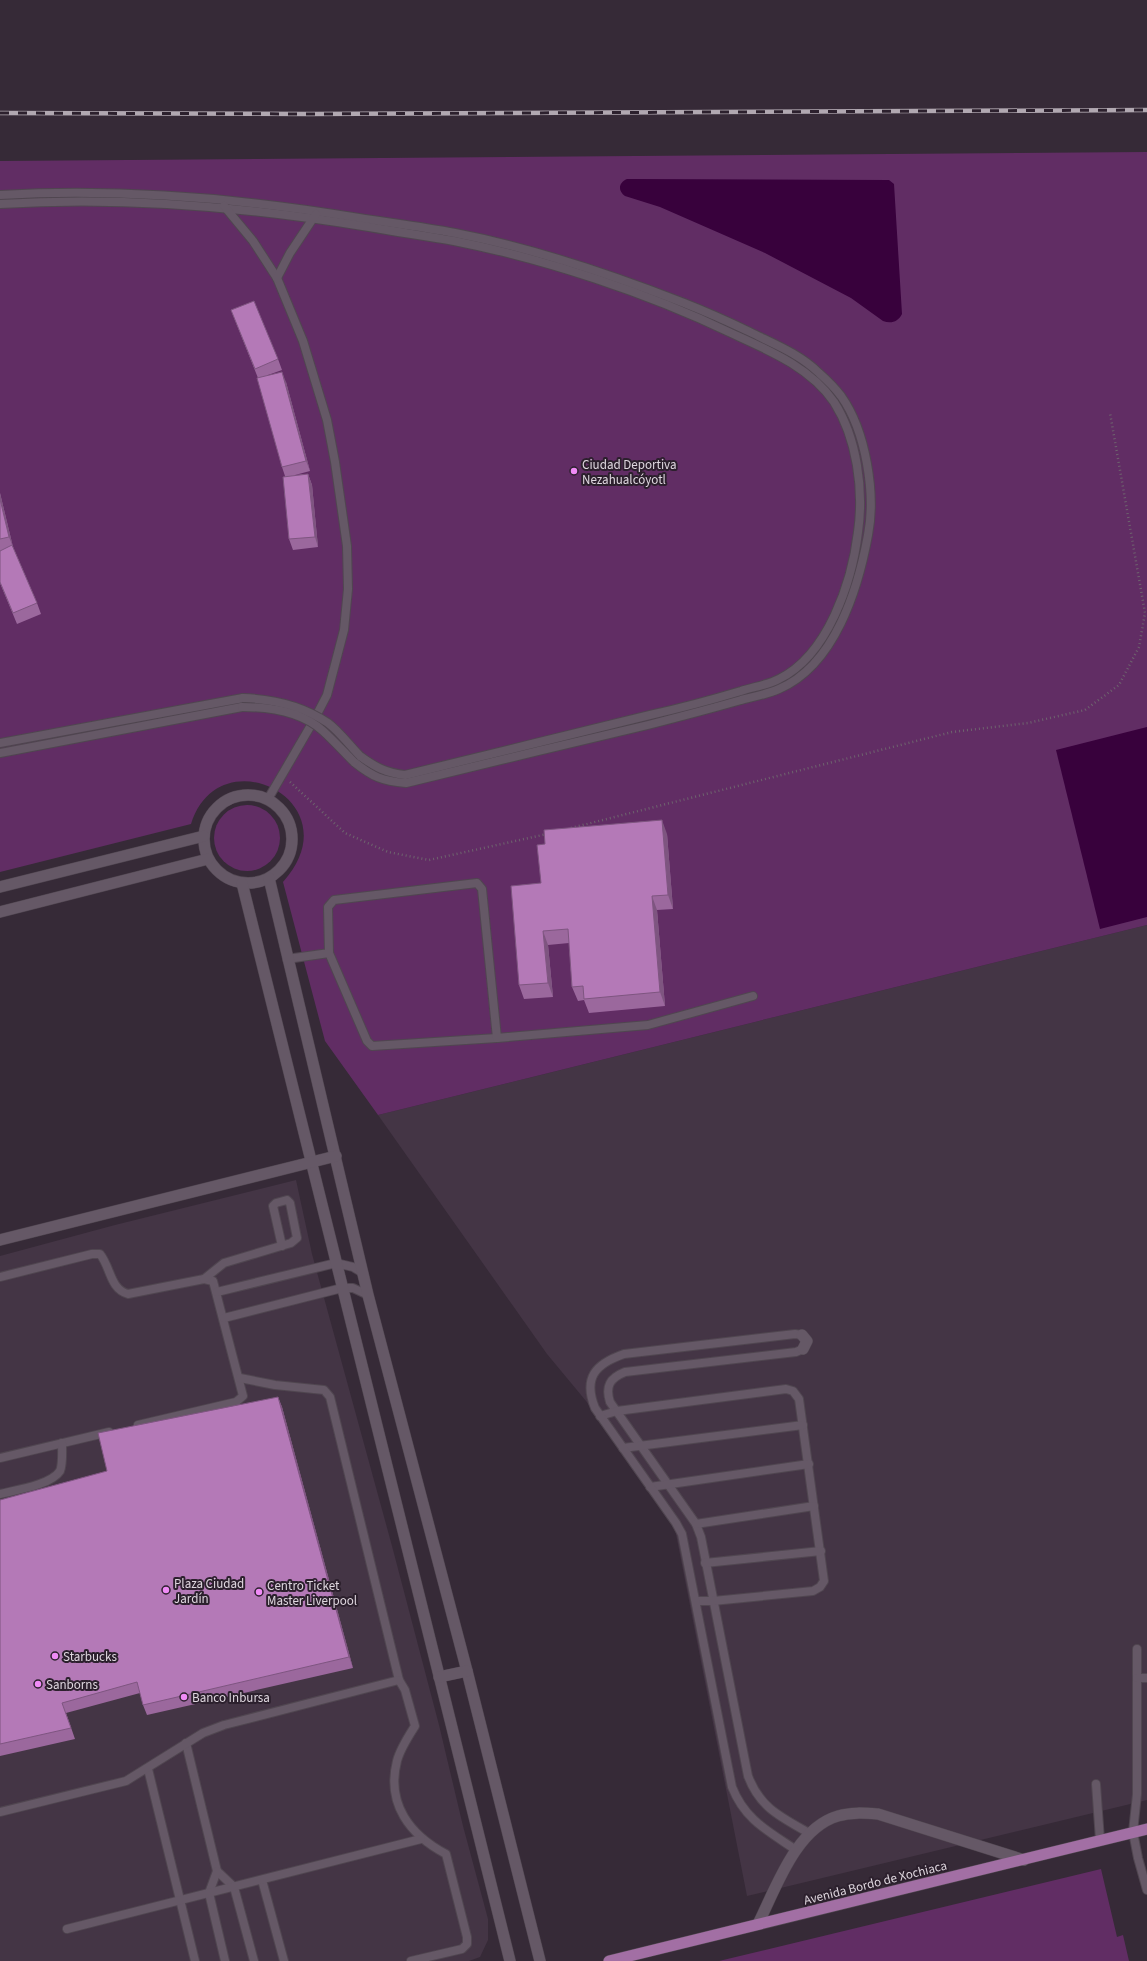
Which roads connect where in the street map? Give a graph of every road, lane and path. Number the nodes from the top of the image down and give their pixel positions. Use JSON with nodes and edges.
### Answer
{"nodes":[{"id":1,"x":0,"y":195,"type":"edge"},
{"id":2,"x":222,"y":199,"type":"junction"},
{"id":3,"x":0,"y":204,"type":"edge"},
{"id":4,"x":224,"y":208,"type":"junction"},
{"id":5,"x":316,"y":214,"type":"junction"},
{"id":6,"x":278,"y":278,"type":"junction"},
{"id":7,"x":1110,"y":414,"type":"dead end"},
{"id":8,"x":0,"y":743,"type":"edge"},
{"id":9,"x":0,"y":754,"type":"edge"},
{"id":10,"x":282,"y":775,"type":"junction"},
{"id":11,"x":268,"y":799,"type":"junction"},
{"id":12,"x":566,"y":829,"type":"edge"},
{"id":13,"x":551,"y":833,"type":"edge"},
{"id":14,"x":204,"y":836,"type":"junction"},
{"id":15,"x":208,"y":859,"type":"junction"},
{"id":16,"x":269,"y":878,"type":"junction"},
{"id":17,"x":242,"y":883,"type":"junction"},
{"id":18,"x":0,"y":887,"type":"edge"},
{"id":19,"x":0,"y":912,"type":"edge"},
{"id":20,"x":329,"y":953,"type":"junction"},
{"id":21,"x":288,"y":959,"type":"junction"},
{"id":22,"x":754,"y":996,"type":"dead end"},
{"id":23,"x":497,"y":1038,"type":"junction"},
{"id":24,"x":336,"y":1156,"type":"junction"},
{"id":25,"x":311,"y":1162,"type":"junction"},
{"id":26,"x":0,"y":1240,"type":"edge"},
{"id":27,"x":282,"y":1246,"type":"junction"},
{"id":28,"x":336,"y":1264,"type":"junction"},
{"id":29,"x":363,"y":1273,"type":"junction"},
{"id":30,"x":0,"y":1277,"type":"edge"},
{"id":31,"x":204,"y":1279,"type":"junction"},
{"id":32,"x":342,"y":1288,"type":"junction"},
{"id":33,"x":217,"y":1292,"type":"junction"},
{"id":34,"x":368,"y":1295,"type":"junction"},
{"id":35,"x":224,"y":1318,"type":"junction"},
{"id":36,"x":802,"y":1335,"type":"joint"},
{"id":37,"x":803,"y":1349,"type":"joint"},
{"id":38,"x":240,"y":1378,"type":"junction"},
{"id":39,"x":617,"y":1411,"type":"junction"},
{"id":40,"x":600,"y":1416,"type":"junction"},
{"id":41,"x":803,"y":1425,"type":"junction"},
{"id":42,"x":130,"y":1427,"type":"edge"},
{"id":43,"x":115,"y":1431,"type":"edge"},
{"id":44,"x":62,"y":1443,"type":"junction"},
{"id":45,"x":641,"y":1445,"type":"junction"},
{"id":46,"x":623,"y":1448,"type":"junction"},
{"id":47,"x":0,"y":1458,"type":"edge"},
{"id":48,"x":809,"y":1464,"type":"junction"},
{"id":49,"x":667,"y":1483,"type":"junction"},
{"id":50,"x":650,"y":1486,"type":"junction"},
{"id":51,"x":0,"y":1494,"type":"edge"},
{"id":52,"x":814,"y":1506,"type":"junction"},
{"id":53,"x":696,"y":1524,"type":"junction"},
{"id":54,"x":820,"y":1551,"type":"junction"},
{"id":55,"x":705,"y":1564,"type":"junction"},
{"id":56,"x":696,"y":1601,"type":"junction"},
{"id":57,"x":713,"y":1601,"type":"junction"},
{"id":58,"x":1137,"y":1649,"type":"dead end"},
{"id":59,"x":467,"y":1671,"type":"junction"},
{"id":60,"x":439,"y":1677,"type":"junction"},
{"id":61,"x":1137,"y":1678,"type":"junction"},
{"id":62,"x":1147,"y":1678,"type":"edge"},
{"id":63,"x":399,"y":1680,"type":"junction"},
{"id":64,"x":186,"y":1743,"type":"junction"},
{"id":65,"x":148,"y":1769,"type":"junction"},
{"id":66,"x":1096,"y":1784,"type":"dead end"},
{"id":67,"x":0,"y":1812,"type":"edge"},
{"id":68,"x":1147,"y":1829,"type":"edge"},
{"id":69,"x":1133,"y":1832,"type":"junction"},
{"id":70,"x":809,"y":1833,"type":"junction"},
{"id":71,"x":421,"y":1839,"type":"junction"},
{"id":72,"x":1100,"y":1840,"type":"junction"},
{"id":73,"x":796,"y":1850,"type":"junction"},
{"id":74,"x":1024,"y":1860,"type":"junction"},
{"id":75,"x":217,"y":1871,"type":"junction"},
{"id":76,"x":262,"y":1880,"type":"junction"},
{"id":77,"x":234,"y":1887,"type":"junction"},
{"id":78,"x":1147,"y":1890,"type":"edge"},
{"id":79,"x":209,"y":1893,"type":"junction"},
{"id":80,"x":180,"y":1900,"type":"junction"},
{"id":81,"x":758,"y":1924,"type":"junction"},
{"id":82,"x":67,"y":1929,"type":"dead end"},
{"id":83,"x":195,"y":1961,"type":"edge"},
{"id":84,"x":225,"y":1961,"type":"edge"},
{"id":85,"x":254,"y":1961,"type":"edge"},
{"id":86,"x":284,"y":1961,"type":"edge"},
{"id":87,"x":411,"y":1961,"type":"edge"},
{"id":88,"x":510,"y":1961,"type":"edge"},
{"id":89,"x":540,"y":1961,"type":"edge"},
{"id":90,"x":609,"y":1961,"type":"edge"}],
"edges":[{"from":1,"to":2,"type":"lane"},
{"from":2,"to":4,"type":"lane"},
{"from":2,"to":5,"type":"lane"},
{"from":3,"to":4,"type":"lane"},
{"from":4,"to":5,"type":"lane"},
{"from":4,"to":6,"type":"lane"},
{"from":5,"to":6,"type":"lane"},
{"from":5,"to":8,"type":"lane","bridge":true},
{"from":5,"to":9,"type":"lane","bridge":true},
{"from":6,"to":10,"type":"lane"},
{"from":7,"to":12,"type":"path"},
{"from":10,"to":11,"type":"lane"},
{"from":10,"to":13,"type":"path"},
{"from":11,"to":14,"type":"street"},
{"from":11,"to":16,"type":"street"},
{"from":14,"to":15,"type":"street"},
{"from":14,"to":18,"type":"street"},
{"from":15,"to":17,"type":"street"},
{"from":15,"to":19,"type":"street"},
{"from":16,"to":17,"type":"street"},
{"from":16,"to":21,"type":"street"},
{"from":17,"to":25,"type":"street"},
{"from":20,"to":21,"type":"lane"},
{"from":20,"to":23,"type":"lane"},
{"from":20,"to":23,"type":"lane"},
{"from":21,"to":24,"type":"street"},
{"from":22,"to":23,"type":"lane"},
{"from":24,"to":25,"type":"street"},
{"from":24,"to":29,"type":"street"},
{"from":25,"to":26,"type":"street"},
{"from":25,"to":28,"type":"street"},
{"from":27,"to":27,"type":"lane"},
{"from":27,"to":31,"type":"lane"},
{"from":28,"to":29,"type":"lane"},
{"from":28,"to":32,"type":"street"},
{"from":28,"to":33,"type":"lane"},
{"from":29,"to":34,"type":"street"},
{"from":30,"to":31,"type":"lane"},
{"from":31,"to":33,"type":"lane"},
{"from":32,"to":34,"type":"lane"},
{"from":32,"to":35,"type":"lane"},
{"from":32,"to":60,"type":"street"},
{"from":33,"to":35,"type":"lane"},
{"from":34,"to":59,"type":"street"},
{"from":35,"to":38,"type":"lane"},
{"from":36,"to":37,"type":"street"},
{"from":36,"to":40,"type":"lane"},
{"from":37,"to":39,"type":"lane"},
{"from":38,"to":42,"type":"lane"},
{"from":38,"to":63,"type":"lane"},
{"from":39,"to":40,"type":"lane"},
{"from":39,"to":41,"type":"lane"},
{"from":39,"to":45,"type":"lane"},
{"from":40,"to":46,"type":"lane"},
{"from":41,"to":45,"type":"lane"},
{"from":41,"to":48,"type":"lane"},
{"from":43,"to":44,"type":"lane"},
{"from":44,"to":47,"type":"lane"},
{"from":44,"to":51,"type":"lane"},
{"from":45,"to":46,"type":"lane"},
{"from":45,"to":49,"type":"lane"},
{"from":46,"to":50,"type":"lane"},
{"from":48,"to":49,"type":"lane"},
{"from":48,"to":52,"type":"lane"},
{"from":49,"to":50,"type":"lane"},
{"from":49,"to":53,"type":"lane"},
{"from":50,"to":56,"type":"lane"},
{"from":52,"to":53,"type":"lane"},
{"from":52,"to":54,"type":"lane"},
{"from":53,"to":55,"type":"lane"},
{"from":54,"to":55,"type":"lane"},
{"from":54,"to":57,"type":"lane"},
{"from":55,"to":57,"type":"lane"},
{"from":56,"to":57,"type":"lane"},
{"from":56,"to":73,"type":"lane"},
{"from":57,"to":70,"type":"lane"},
{"from":58,"to":61,"type":"lane"},
{"from":59,"to":60,"type":"street"},
{"from":59,"to":89,"type":"street"},
{"from":60,"to":88,"type":"street"},
{"from":61,"to":62,"type":"lane"},
{"from":61,"to":69,"type":"lane"},
{"from":63,"to":64,"type":"lane"},
{"from":63,"to":71,"type":"lane"},
{"from":64,"to":65,"type":"lane"},
{"from":64,"to":75,"type":"lane"},
{"from":65,"to":67,"type":"lane"},
{"from":65,"to":80,"type":"lane"},
{"from":66,"to":72,"type":"lane"},
{"from":68,"to":69,"type":"main road","name":"Avenida Bordo de Xochiaca"},
{"from":69,"to":72,"type":"main road","name":"Avenida Bordo de Xochiaca"},
{"from":69,"to":78,"type":"lane"},
{"from":70,"to":73,"type":"street"},
{"from":70,"to":74,"type":"street"},
{"from":71,"to":76,"type":"lane"},
{"from":71,"to":87,"type":"lane"},
{"from":72,"to":74,"type":"main road","name":"Avenida Bordo de Xochiaca"},
{"from":73,"to":81,"type":"street"},
{"from":74,"to":81,"type":"main road","name":"Avenida Bordo de Xochiaca"},
{"from":75,"to":77,"type":"lane"},
{"from":75,"to":79,"type":"lane"},
{"from":76,"to":77,"type":"lane"},
{"from":76,"to":86,"type":"lane"},
{"from":77,"to":79,"type":"lane"},
{"from":77,"to":85,"type":"lane"},
{"from":79,"to":80,"type":"lane"},
{"from":79,"to":84,"type":"lane"},
{"from":80,"to":82,"type":"lane"},
{"from":80,"to":83,"type":"lane"},
{"from":81,"to":90,"type":"main road","name":"Avenida Bordo de Xochiaca"}]}
